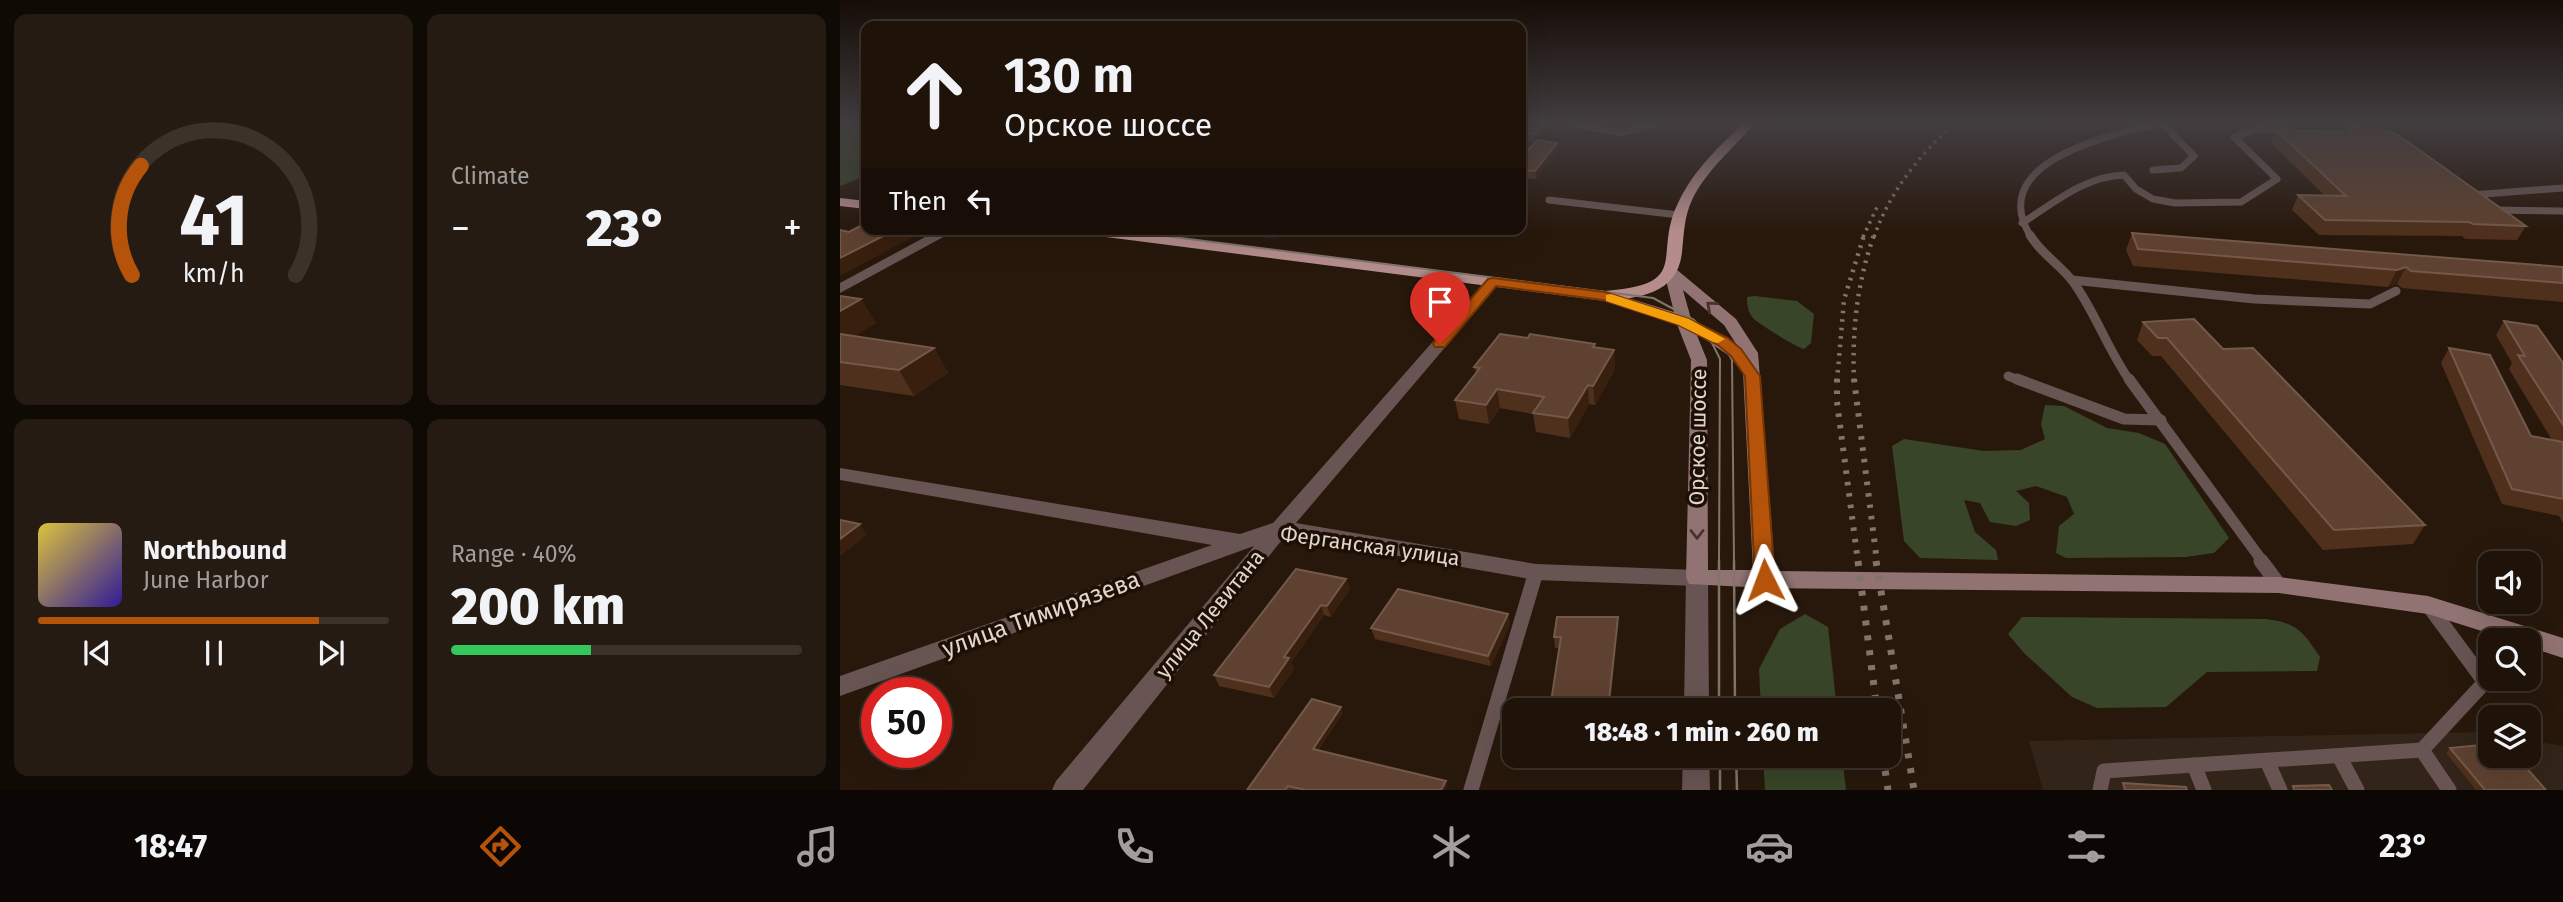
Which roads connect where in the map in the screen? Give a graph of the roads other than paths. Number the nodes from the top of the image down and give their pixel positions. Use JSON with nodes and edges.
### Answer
{"nodes":[{"id":1,"x":1714,"y":159,"type":"edge"},
{"id":2,"x":2056,"y":159,"type":"edge"},
{"id":3,"x":2191,"y":159,"type":"edge"},
{"id":4,"x":2256,"y":159,"type":"edge"},
{"id":5,"x":2153,"y":170,"type":"dead end"},
{"id":6,"x":2458,"y":188,"type":"edge"},
{"id":7,"x":2563,"y":188,"type":"edge"},
{"id":8,"x":2468,"y":195,"type":"junction"},
{"id":9,"x":1549,"y":200,"type":"dead end"},
{"id":10,"x":840,"y":202,"type":"edge"},
{"id":11,"x":861,"y":204,"type":"edge"},
{"id":12,"x":2563,"y":211,"type":"edge"},
{"id":13,"x":1679,"y":215,"type":"junction"},
{"id":14,"x":2022,"y":223,"type":"junction"},
{"id":15,"x":940,"y":235,"type":"edge"},
{"id":16,"x":1122,"y":235,"type":"edge"},
{"id":17,"x":1671,"y":272,"type":"junction"},
{"id":18,"x":2072,"y":280,"type":"junction"},
{"id":19,"x":1493,"y":282,"type":"junction"},
{"id":20,"x":840,"y":289,"type":"edge"},
{"id":21,"x":2396,"y":291,"type":"edge"},
{"id":22,"x":1605,"y":296,"type":"junction"},
{"id":23,"x":1684,"y":322,"type":"junction"},
{"id":24,"x":1753,"y":376,"type":"junction"},
{"id":25,"x":2008,"y":376,"type":"dead end"},
{"id":26,"x":2161,"y":421,"type":"junction"},
{"id":27,"x":840,"y":474,"type":"edge"},
{"id":28,"x":1280,"y":528,"type":"junction"},
{"id":29,"x":1241,"y":542,"type":"junction"},
{"id":30,"x":1536,"y":572,"type":"junction"},
{"id":31,"x":1697,"y":579,"type":"junction"},
{"id":32,"x":1765,"y":580,"type":"junction"},
{"id":33,"x":2279,"y":584,"type":"junction"},
{"id":34,"x":2428,"y":605,"type":"junction"},
{"id":35,"x":2563,"y":648,"type":"edge"},
{"id":36,"x":840,"y":686,"type":"edge"},
{"id":37,"x":1696,"y":698,"type":"edge"},
{"id":38,"x":2422,"y":750,"type":"junction"},
{"id":39,"x":2339,"y":756,"type":"junction"},
{"id":40,"x":2266,"y":761,"type":"junction"},
{"id":41,"x":2194,"y":765,"type":"junction"},
{"id":42,"x":1696,"y":768,"type":"edge"},
{"id":43,"x":1066,"y":790,"type":"edge"},
{"id":44,"x":1471,"y":790,"type":"edge"},
{"id":45,"x":1696,"y":790,"type":"edge"},
{"id":46,"x":2100,"y":790,"type":"edge"},
{"id":47,"x":2204,"y":790,"type":"edge"},
{"id":48,"x":2280,"y":790,"type":"edge"},
{"id":49,"x":2357,"y":790,"type":"edge"},
{"id":50,"x":2449,"y":790,"type":"edge"}],
"edges":[{"from":1,"to":13,"type":"main road"},
{"from":2,"to":14,"type":"lane"},
{"from":3,"to":5,"type":"lane"},
{"from":4,"to":14,"type":"lane"},
{"from":6,"to":8,"type":"lane"},
{"from":7,"to":8,"type":"lane"},
{"from":8,"to":12,"type":"lane"},
{"from":9,"to":13,"type":"lane"},
{"from":10,"to":11,"type":"main road"},
{"from":13,"to":17,"type":"main road"},
{"from":14,"to":18,"type":"lane"},
{"from":15,"to":20,"type":"street"},
{"from":16,"to":19,"type":"main road"},
{"from":17,"to":22,"type":"main road"},
{"from":17,"to":23,"type":"main road","name":"Орское шоссе"},
{"from":24,"to":17,"type":"main road","one_way":true},
{"from":18,"to":21,"type":"lane"},
{"from":18,"to":26,"type":"lane"},
{"from":19,"to":22,"type":"main road"},
{"from":19,"to":28,"type":"street","name":"улица Левитана"},
{"from":22,"to":23,"type":"main road"},
{"from":23,"to":24,"type":"main road"},
{"from":23,"to":31,"type":"main road","name":"Орское шоссе","one_way":true},
{"from":24,"to":32,"type":"main road"},
{"from":25,"to":26,"type":"lane"},
{"from":26,"to":33,"type":"lane"},
{"from":27,"to":29,"type":"street","name":"Ферганская улица"},
{"from":28,"to":29,"type":"street","name":"Ферганская улица"},
{"from":28,"to":30,"type":"street","name":"Ферганская улица"},
{"from":28,"to":43,"type":"street","name":"улица Левитана"},
{"from":29,"to":36,"type":"street","name":"улица Тимирязева"},
{"from":30,"to":31,"type":"street","name":"Ферганская улица"},
{"from":30,"to":44,"type":"lane"},
{"from":31,"to":32,"type":"main road"},
{"from":31,"to":37,"type":"street","name":"Орское шоссе"},
{"from":32,"to":33,"type":"main road"},
{"from":33,"to":34,"type":"main road"},
{"from":34,"to":35,"type":"main road"},
{"from":34,"to":38,"type":"lane"},
{"from":38,"to":39,"type":"lane"},
{"from":38,"to":50,"type":"lane"},
{"from":39,"to":40,"type":"lane"},
{"from":39,"to":49,"type":"lane"},
{"from":40,"to":41,"type":"lane"},
{"from":40,"to":48,"type":"lane"},
{"from":41,"to":46,"type":"lane"},
{"from":41,"to":47,"type":"lane"},
{"from":42,"to":45,"type":"street"}]}
